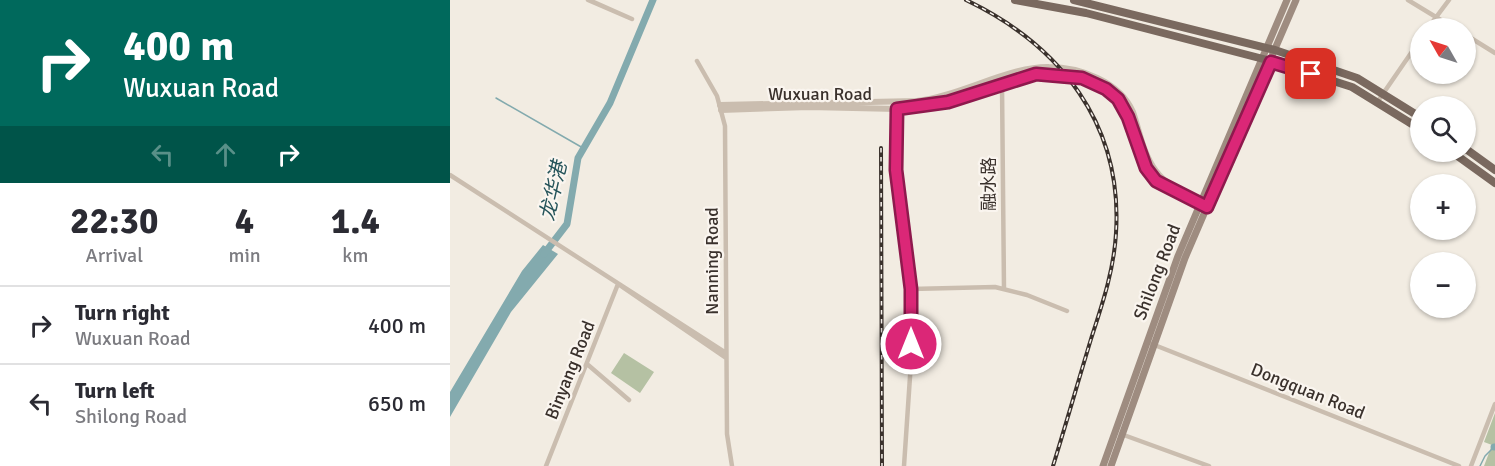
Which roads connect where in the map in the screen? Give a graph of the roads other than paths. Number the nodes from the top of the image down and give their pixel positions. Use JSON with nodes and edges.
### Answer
{"nodes":[{"id":1,"x":588,"y":0,"type":"edge"},
{"id":2,"x":1015,"y":0,"type":"edge"},
{"id":3,"x":1074,"y":0,"type":"edge"},
{"id":4,"x":1088,"y":0,"type":"edge"},
{"id":5,"x":1287,"y":0,"type":"edge"},
{"id":6,"x":1296,"y":0,"type":"edge"},
{"id":7,"x":1408,"y":0,"type":"edge"},
{"id":8,"x":1449,"y":0,"type":"edge"},
{"id":9,"x":1100,"y":5,"type":"junction"},
{"id":10,"x":1436,"y":18,"type":"joint"},
{"id":11,"x":1476,"y":41,"type":"edge"},
{"id":12,"x":1271,"y":49,"type":"junction"},
{"id":13,"x":1495,"y":53,"type":"edge"},
{"id":14,"x":1410,"y":54,"type":"edge"},
{"id":15,"x":697,"y":61,"type":"dead end"},
{"id":16,"x":1267,"y":61,"type":"junction"},
{"id":17,"x":1002,"y":81,"type":"junction"},
{"id":18,"x":1383,"y":92,"type":"junction"},
{"id":19,"x":1378,"y":100,"type":"junction"},
{"id":20,"x":897,"y":105,"type":"junction"},
{"id":21,"x":721,"y":107,"type":"junction"},
{"id":22,"x":1410,"y":110,"type":"edge"},
{"id":23,"x":1410,"y":122,"type":"edge"},
{"id":24,"x":1476,"y":156,"type":"edge"},
{"id":25,"x":1466,"y":162,"type":"edge"},
{"id":26,"x":1495,"y":170,"type":"edge"},
{"id":27,"x":450,"y":175,"type":"edge"},
{"id":28,"x":1495,"y":183,"type":"edge"},
{"id":29,"x":1204,"y":203,"type":"junction"},
{"id":30,"x":618,"y":284,"type":"junction"},
{"id":31,"x":911,"y":289,"type":"junction"},
{"id":32,"x":1004,"y":289,"type":"junction"},
{"id":33,"x":1067,"y":311,"type":"dead end"},
{"id":34,"x":1150,"y":343,"type":"junction"},
{"id":35,"x":726,"y":356,"type":"junction"},
{"id":36,"x":587,"y":364,"type":"junction"},
{"id":37,"x":629,"y":400,"type":"dead end"},
{"id":38,"x":1495,"y":404,"type":"edge"},
{"id":39,"x":1121,"y":434,"type":"junction"},
{"id":40,"x":546,"y":466,"type":"edge"},
{"id":41,"x":732,"y":466,"type":"edge"},
{"id":42,"x":904,"y":466,"type":"edge"},
{"id":43,"x":1103,"y":466,"type":"edge"},
{"id":44,"x":1110,"y":466,"type":"edge"},
{"id":45,"x":1209,"y":466,"type":"edge"},
{"id":46,"x":1459,"y":466,"type":"edge"},
{"id":47,"x":1471,"y":466,"type":"edge"}],
"edges":[{"from":1,"to":1,"type":"street"},
{"from":2,"to":16,"type":"main road"},
{"from":3,"to":9,"type":"main road"},
{"from":4,"to":9,"type":"main road"},
{"from":5,"to":12,"type":"main road"},
{"from":6,"to":12,"type":"main road"},
{"from":7,"to":10,"type":"street"},
{"from":8,"to":10,"type":"street"},
{"from":9,"to":12,"type":"main road"},
{"from":11,"to":13,"type":"street"},
{"from":12,"to":16,"type":"main road","name":"Shilong Road"},
{"from":12,"to":18,"type":"main road"},
{"from":14,"to":18,"type":"street"},
{"from":15,"to":21,"type":"street","name":"Nanning Road"},
{"from":16,"to":19,"type":"main road"},
{"from":16,"to":29,"type":"main road","name":"Shilong Road"},
{"from":17,"to":20,"type":"street","name":"Wuxuan Road"},
{"from":17,"to":29,"type":"street","name":"Wuxuan Road"},
{"from":17,"to":32,"type":"street","name":"融水路"},
{"from":18,"to":19,"type":"street"},
{"from":18,"to":22,"type":"main road"},
{"from":19,"to":23,"type":"main road"},
{"from":20,"to":21,"type":"street","name":"Wuxuan Road"},
{"from":20,"to":31,"type":"street"},
{"from":21,"to":35,"type":"street","name":"Nanning Road"},
{"from":24,"to":26,"type":"main road"},
{"from":25,"to":28,"type":"main road"},
{"from":27,"to":30,"type":"street"},
{"from":29,"to":34,"type":"main road","name":"Shilong Road"},
{"from":30,"to":35,"type":"street"},
{"from":30,"to":36,"type":"street","name":"Binyang Road"},
{"from":31,"to":32,"type":"street"},
{"from":31,"to":42,"type":"street"},
{"from":32,"to":33,"type":"street"},
{"from":34,"to":39,"type":"main road","name":"Shilong Road"},
{"from":34,"to":43,"type":"main road","name":"Shilong Road"},
{"from":34,"to":46,"type":"street","name":"Dongquan Road"},
{"from":35,"to":41,"type":"street","name":"Nanning Road"},
{"from":36,"to":37,"type":"street"},
{"from":36,"to":40,"type":"street","name":"Binyang Road"},
{"from":38,"to":47,"type":"street"},
{"from":39,"to":44,"type":"main road","name":"Shilong Road"},
{"from":39,"to":45,"type":"street"}]}
